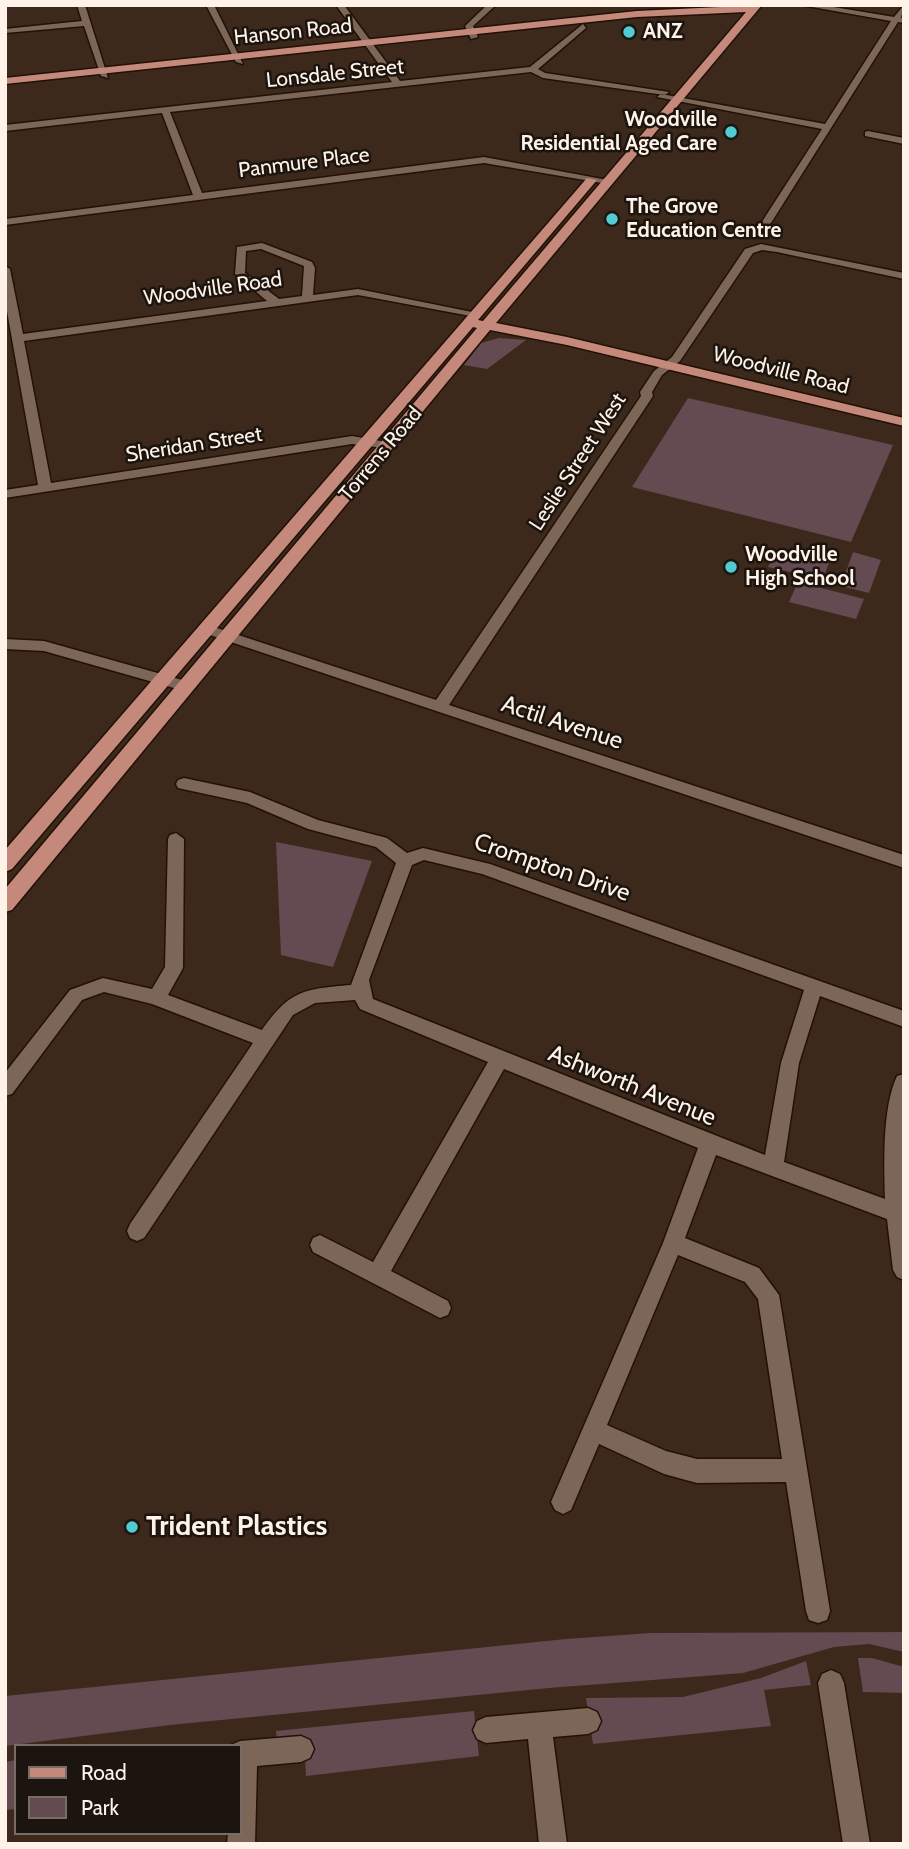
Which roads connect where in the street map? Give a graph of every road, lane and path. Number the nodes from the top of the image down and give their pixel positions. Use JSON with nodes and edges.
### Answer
{"nodes":[{"id":1,"x":81,"y":5,"type":"edge"},
{"id":2,"x":210,"y":5,"type":"edge"},
{"id":3,"x":340,"y":5,"type":"edge"},
{"id":4,"x":492,"y":5,"type":"edge"},
{"id":5,"x":719,"y":5,"type":"edge"},
{"id":6,"x":805,"y":5,"type":"edge"},
{"id":7,"x":904,"y":7,"type":"edge"},
{"id":8,"x":740,"y":8,"type":"edge"},
{"id":9,"x":754,"y":8,"type":"edge"},
{"id":10,"x":703,"y":13,"type":"junction"},
{"id":11,"x":637,"y":14,"type":"junction"},
{"id":12,"x":900,"y":20,"type":"edge"},
{"id":13,"x":86,"y":23,"type":"junction"},
{"id":14,"x":580,"y":23,"type":"junction"},
{"id":15,"x":727,"y":23,"type":"junction"},
{"id":16,"x":561,"y":28,"type":"junction"},
{"id":17,"x":5,"y":31,"type":"edge"},
{"id":18,"x":571,"y":33,"type":"junction"},
{"id":19,"x":472,"y":35,"type":"junction"},
{"id":20,"x":369,"y":46,"type":"junction"},
{"id":21,"x":238,"y":60,"type":"junction"},
{"id":22,"x":532,"y":69,"type":"junction"},
{"id":23,"x":104,"y":74,"type":"junction"},
{"id":24,"x":5,"y":82,"type":"edge"},
{"id":25,"x":398,"y":84,"type":"junction"},
{"id":26,"x":5,"y":87,"type":"edge"},
{"id":27,"x":667,"y":96,"type":"junction"},
{"id":28,"x":164,"y":110,"type":"junction"},
{"id":29,"x":828,"y":127,"type":"junction"},
{"id":30,"x":5,"y":128,"type":"edge"},
{"id":31,"x":868,"y":134,"type":"dead end"},
{"id":32,"x":904,"y":141,"type":"edge"},
{"id":33,"x":592,"y":178,"type":"junction"},
{"id":34,"x":608,"y":181,"type":"junction"},
{"id":35,"x":198,"y":195,"type":"junction"},
{"id":36,"x":5,"y":222,"type":"edge"},
{"id":37,"x":759,"y":234,"type":"dead end"},
{"id":38,"x":5,"y":270,"type":"edge"},
{"id":39,"x":904,"y":276,"type":"edge"},
{"id":40,"x":307,"y":297,"type":"junction"},
{"id":41,"x":275,"y":302,"type":"junction"},
{"id":42,"x":472,"y":318,"type":"junction"},
{"id":43,"x":489,"y":323,"type":"junction"},
{"id":44,"x":518,"y":333,"type":"junction"},
{"id":45,"x":18,"y":338,"type":"junction"},
{"id":46,"x":474,"y":340,"type":"junction"},
{"id":47,"x":567,"y":341,"type":"junction"},
{"id":48,"x":669,"y":366,"type":"junction"},
{"id":49,"x":904,"y":422,"type":"edge"},
{"id":50,"x":366,"y":442,"type":"junction"},
{"id":51,"x":388,"y":446,"type":"junction"},
{"id":52,"x":45,"y":488,"type":"junction"},
{"id":53,"x":5,"y":494,"type":"edge"},
{"id":54,"x":206,"y":629,"type":"junction"},
{"id":55,"x":230,"y":636,"type":"junction"},
{"id":56,"x":5,"y":644,"type":"edge"},
{"id":57,"x":164,"y":680,"type":"junction"},
{"id":58,"x":188,"y":687,"type":"junction"},
{"id":59,"x":440,"y":706,"type":"junction"},
{"id":60,"x":184,"y":784,"type":"dead end"},
{"id":61,"x":176,"y":839,"type":"dead end"},
{"id":62,"x":23,"y":843,"type":"junction"},
{"id":63,"x":53,"y":846,"type":"junction"},
{"id":64,"x":405,"y":860,"type":"junction"},
{"id":65,"x":904,"y":862,"type":"edge"},
{"id":66,"x":5,"y":864,"type":"edge"},
{"id":67,"x":5,"y":904,"type":"edge"},
{"id":68,"x":814,"y":987,"type":"junction"},
{"id":69,"x":360,"y":992,"type":"junction"},
{"id":70,"x":156,"y":998,"type":"junction"},
{"id":71,"x":904,"y":1019,"type":"edge"},
{"id":72,"x":264,"y":1039,"type":"junction"},
{"id":73,"x":500,"y":1058,"type":"junction"},
{"id":74,"x":904,"y":1082,"type":"edge"},
{"id":75,"x":5,"y":1088,"type":"edge"},
{"id":76,"x":710,"y":1144,"type":"junction"},
{"id":77,"x":773,"y":1168,"type":"junction"},
{"id":78,"x":894,"y":1212,"type":"junction"},
{"id":79,"x":137,"y":1231,"type":"dead end"},
{"id":80,"x":673,"y":1243,"type":"junction"},
{"id":81,"x":320,"y":1245,"type":"dead end"},
{"id":82,"x":904,"y":1270,"type":"edge"},
{"id":83,"x":377,"y":1275,"type":"junction"},
{"id":84,"x":440,"y":1308,"type":"dead end"},
{"id":85,"x":593,"y":1430,"type":"junction"},
{"id":86,"x":797,"y":1470,"type":"junction"},
{"id":87,"x":563,"y":1503,"type":"dead end"},
{"id":88,"x":818,"y":1611,"type":"dead end"},
{"id":89,"x":831,"y":1683,"type":"dead end"},
{"id":90,"x":588,"y":1721,"type":"dead end"},
{"id":91,"x":538,"y":1726,"type":"junction"},
{"id":92,"x":486,"y":1730,"type":"dead end"},
{"id":93,"x":301,"y":1749,"type":"dead end"},
{"id":94,"x":242,"y":1754,"type":"edge"},
{"id":95,"x":242,"y":1844,"type":"edge"},
{"id":96,"x":553,"y":1844,"type":"edge"},
{"id":97,"x":857,"y":1844,"type":"edge"}],
"edges":[{"from":1,"to":13,"type":"street"},
{"from":2,"to":21,"type":"street"},
{"from":3,"to":20,"type":"street"},
{"from":4,"to":19,"type":"street"},
{"from":5,"to":11,"type":"main road"},
{"from":6,"to":12,"type":"street"},
{"from":7,"to":12,"type":"street"},
{"from":8,"to":9,"type":"main road","name":"Hanson Road"},
{"from":8,"to":10,"type":"main road","name":"Hanson Road"},
{"from":8,"to":11,"type":"main road","name":"Hanson Road"},
{"from":8,"to":15,"type":"main road","name":"Torrens Road"},
{"from":9,"to":27,"type":"main road","name":"Torrens Road"},
{"from":10,"to":14,"type":"main road","name":"Hanson Road"},
{"from":10,"to":15,"type":"main road"},
{"from":11,"to":14,"type":"main road","name":"Hanson Road"},
{"from":12,"to":29,"type":"street"},
{"from":13,"to":17,"type":"street"},
{"from":13,"to":23,"type":"street"},
{"from":14,"to":16,"type":"main road","name":"Hanson Road"},
{"from":14,"to":18,"type":"street"},
{"from":14,"to":19,"type":"main road","name":"Hanson Road"},
{"from":15,"to":27,"type":"main road","name":"Torrens Road"},
{"from":16,"to":18,"type":"street"},
{"from":16,"to":19,"type":"main road","name":"Hanson Road"},
{"from":18,"to":22,"type":"street"},
{"from":19,"to":20,"type":"main road","name":"Hanson Road"},
{"from":20,"to":21,"type":"main road","name":"Hanson Road"},
{"from":20,"to":25,"type":"street"},
{"from":21,"to":23,"type":"main road","name":"Hanson Road"},
{"from":22,"to":25,"type":"street","name":"Lonsdale Street"},
{"from":22,"to":27,"type":"street","name":"Lonsdale Street"},
{"from":23,"to":24,"type":"main road","name":"Hanson Road"},
{"from":23,"to":26,"type":"main road","name":"Hanson Road"},
{"from":25,"to":28,"type":"street","name":"Lonsdale Street"},
{"from":27,"to":29,"type":"street","name":"Lonsdale Street"},
{"from":27,"to":33,"type":"main road","name":"Torrens Road"},
{"from":27,"to":34,"type":"main road","name":"Torrens Road"},
{"from":28,"to":30,"type":"street","name":"Lonsdale Street"},
{"from":28,"to":35,"type":"street"},
{"from":29,"to":37,"type":"street"},
{"from":31,"to":32,"type":"street"},
{"from":33,"to":34,"type":"street","name":"Panmure Place"},
{"from":33,"to":35,"type":"street","name":"Panmure Place"},
{"from":33,"to":42,"type":"main road","name":"Torrens Road"},
{"from":34,"to":43,"type":"main road","name":"Torrens Road"},
{"from":35,"to":36,"type":"street","name":"Panmure Place"},
{"from":38,"to":45,"type":"street"},
{"from":39,"to":48,"type":"street","name":"Leslie Street West"},
{"from":40,"to":41,"type":"street","name":"Woodville Road"},
{"from":40,"to":41,"type":"street"},
{"from":40,"to":42,"type":"street","name":"Woodville Road"},
{"from":41,"to":45,"type":"street","name":"Woodville Road"},
{"from":42,"to":43,"type":"main road","name":"Woodville Road"},
{"from":42,"to":50,"type":"main road","name":"Torrens Road"},
{"from":43,"to":44,"type":"main road","name":"Woodville Road"},
{"from":43,"to":46,"type":"main road","name":"Torrens Road"},
{"from":43,"to":47,"type":"main road","name":"Woodville Road"},
{"from":44,"to":46,"type":"main road"},
{"from":44,"to":47,"type":"main road","name":"Woodville Road"},
{"from":45,"to":52,"type":"street"},
{"from":46,"to":51,"type":"main road","name":"Torrens Road"},
{"from":47,"to":48,"type":"main road","name":"Woodville Road"},
{"from":48,"to":49,"type":"main road","name":"Woodville Road"},
{"from":48,"to":59,"type":"street","name":"Leslie Street West"},
{"from":50,"to":51,"type":"street","name":"Sheridan Street"},
{"from":50,"to":52,"type":"street","name":"Sheridan Street"},
{"from":50,"to":54,"type":"main road","name":"Torrens Road"},
{"from":51,"to":55,"type":"main road","name":"Torrens Road"},
{"from":52,"to":53,"type":"street","name":"Sheridan Street"},
{"from":54,"to":55,"type":"street","name":"Actil Avenue"},
{"from":54,"to":57,"type":"main road","name":"Torrens Road"},
{"from":55,"to":58,"type":"main road","name":"Torrens Road"},
{"from":55,"to":59,"type":"street","name":"Actil Avenue"},
{"from":56,"to":57,"type":"street"},
{"from":57,"to":58,"type":"street"},
{"from":57,"to":62,"type":"main road","name":"Torrens Road"},
{"from":58,"to":63,"type":"main road","name":"Torrens Road"},
{"from":59,"to":65,"type":"street","name":"Actil Avenue"},
{"from":60,"to":64,"type":"street"},
{"from":61,"to":70,"type":"street"},
{"from":62,"to":63,"type":"main road"},
{"from":62,"to":66,"type":"main road","name":"Torrens Road"},
{"from":63,"to":67,"type":"main road","name":"Torrens Road"},
{"from":64,"to":68,"type":"street","name":"Crompton Drive"},
{"from":64,"to":69,"type":"street"},
{"from":68,"to":71,"type":"street","name":"Crompton Drive"},
{"from":68,"to":77,"type":"street"},
{"from":69,"to":72,"type":"street"},
{"from":69,"to":73,"type":"street","name":"Ashworth Avenue"},
{"from":70,"to":72,"type":"street"},
{"from":70,"to":75,"type":"street"},
{"from":72,"to":79,"type":"street"},
{"from":73,"to":76,"type":"street","name":"Ashworth Avenue"},
{"from":73,"to":83,"type":"street"},
{"from":74,"to":78,"type":"street"},
{"from":76,"to":77,"type":"street","name":"Ashworth Avenue"},
{"from":76,"to":80,"type":"street"},
{"from":77,"to":78,"type":"street","name":"Ashworth Avenue"},
{"from":78,"to":82,"type":"street"},
{"from":80,"to":85,"type":"street"},
{"from":80,"to":86,"type":"street"},
{"from":81,"to":83,"type":"street"},
{"from":83,"to":84,"type":"street"},
{"from":85,"to":86,"type":"street"},
{"from":85,"to":87,"type":"street"},
{"from":86,"to":88,"type":"street"},
{"from":89,"to":97,"type":"street"},
{"from":90,"to":91,"type":"street"},
{"from":91,"to":92,"type":"street"},
{"from":91,"to":96,"type":"street"},
{"from":93,"to":94,"type":"street"},
{"from":94,"to":95,"type":"street"}]}
